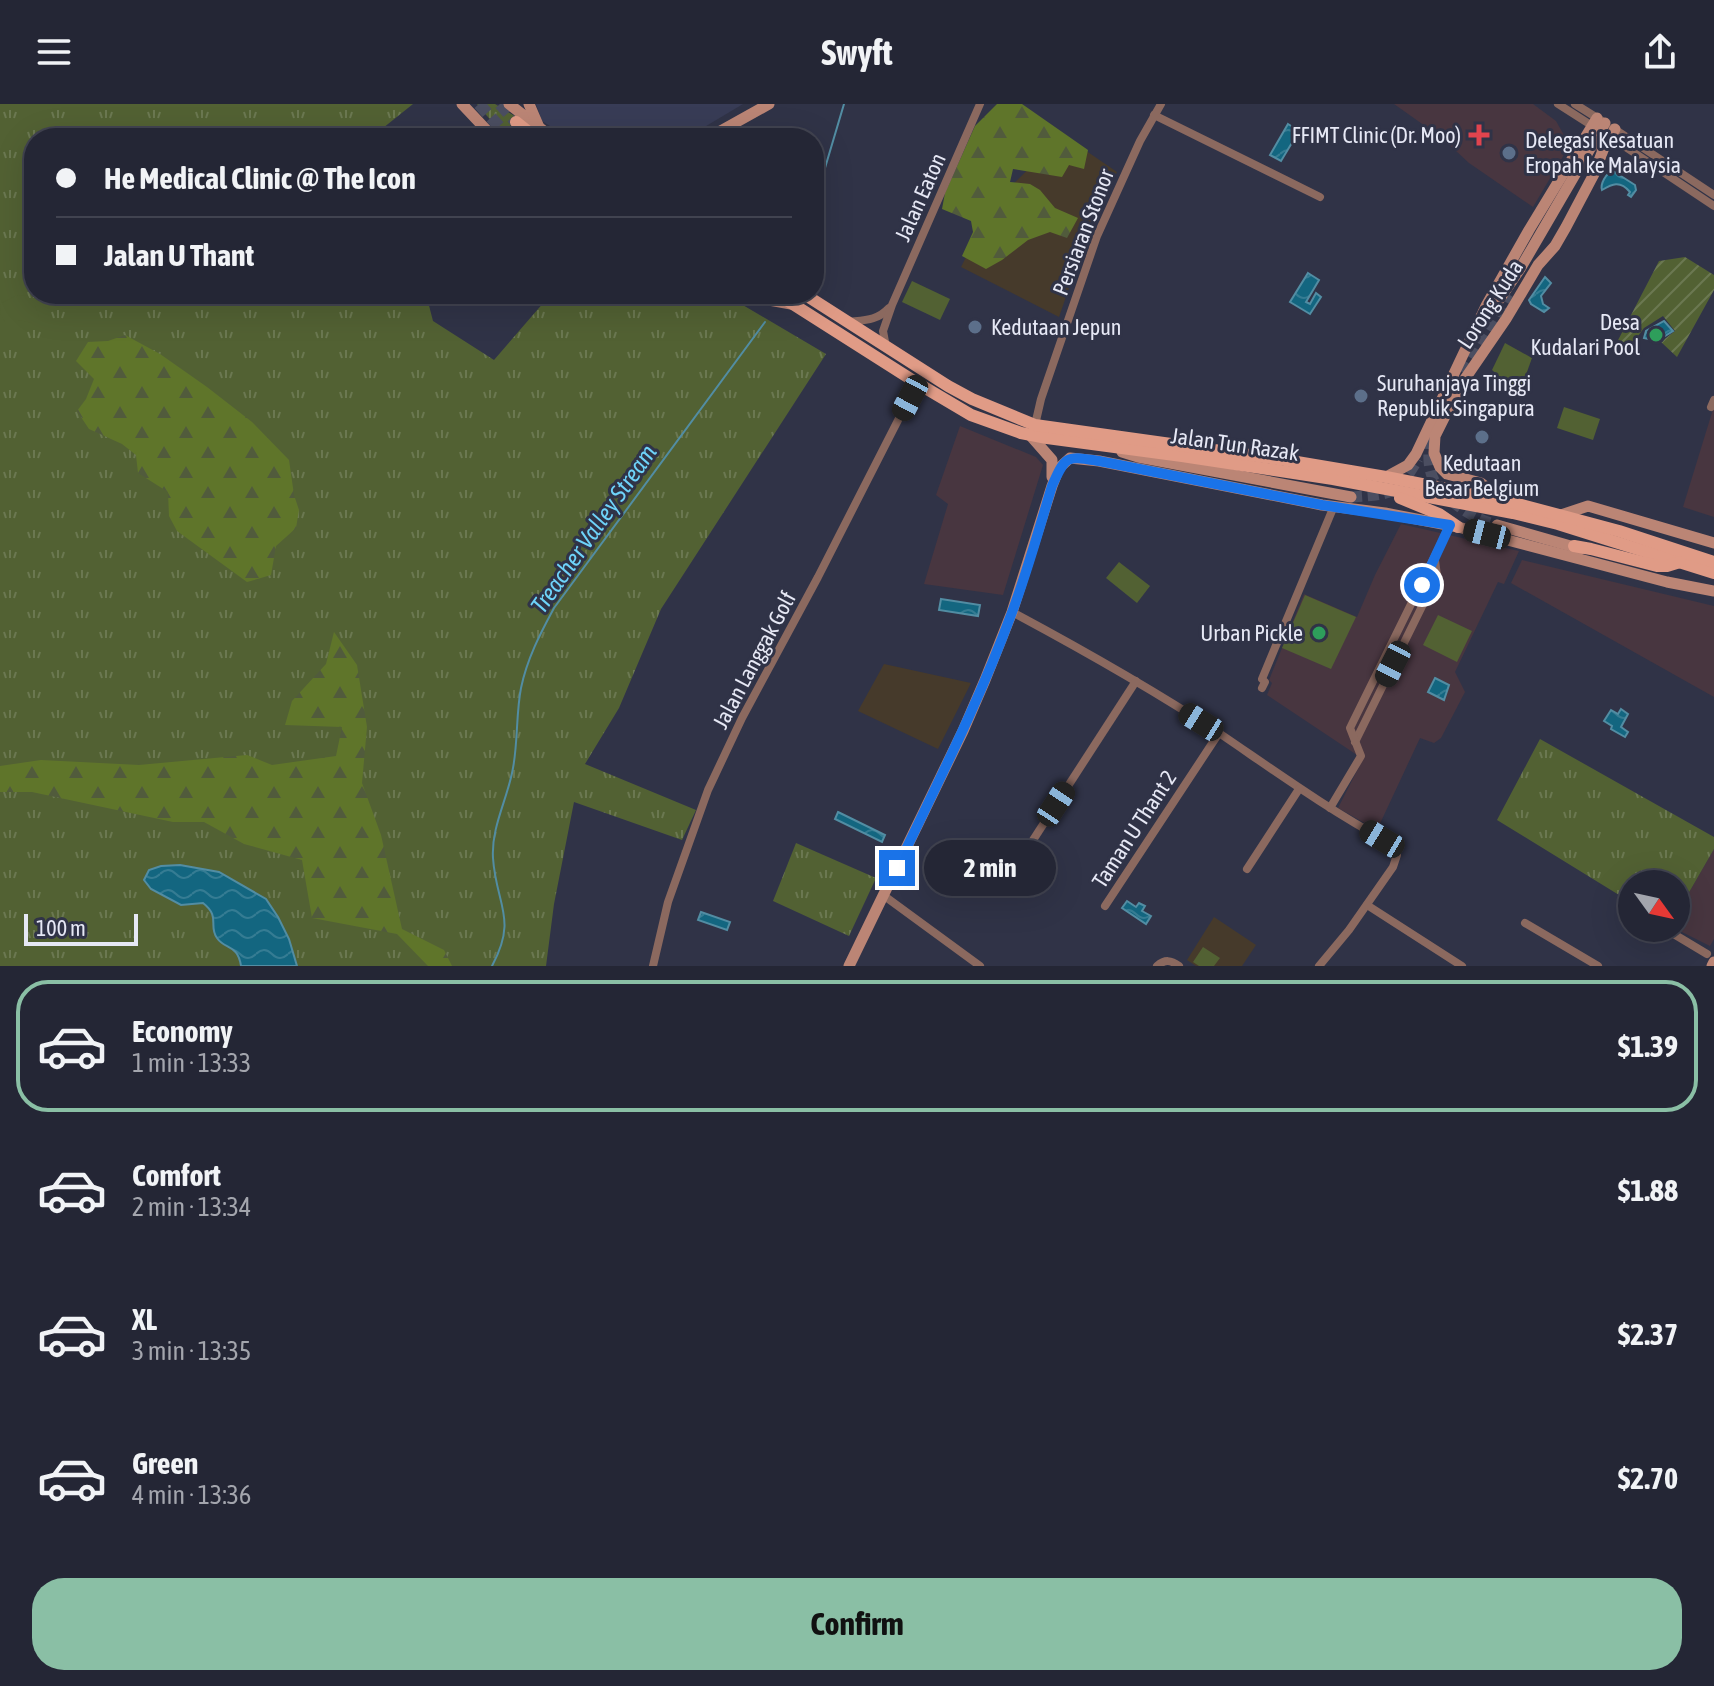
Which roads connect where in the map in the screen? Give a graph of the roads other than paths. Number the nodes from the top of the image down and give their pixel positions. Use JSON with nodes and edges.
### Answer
{"nodes":[{"id":1,"x":509,"y":104,"type":"edge"},
{"id":2,"x":529,"y":104,"type":"edge"},
{"id":3,"x":769,"y":104,"type":"edge"},
{"id":4,"x":980,"y":104,"type":"edge"},
{"id":5,"x":1161,"y":104,"type":"edge"},
{"id":6,"x":1558,"y":104,"type":"edge"},
{"id":7,"x":1575,"y":104,"type":"edge"},
{"id":8,"x":470,"y":105,"type":"edge"},
{"id":9,"x":1154,"y":115,"type":"junction"},
{"id":10,"x":516,"y":122,"type":"tunnel mouth"},
{"id":11,"x":494,"y":128,"type":"edge"},
{"id":12,"x":528,"y":128,"type":"edge"},
{"id":13,"x":533,"y":128,"type":"edge"},
{"id":14,"x":536,"y":128,"type":"edge"},
{"id":15,"x":726,"y":128,"type":"edge"},
{"id":16,"x":1604,"y":130,"type":"junction"},
{"id":17,"x":1714,"y":195,"type":"edge"},
{"id":18,"x":1320,"y":197,"type":"dead end"},
{"id":19,"x":1714,"y":206,"type":"edge"},
{"id":20,"x":1523,"y":270,"type":"dead end"},
{"id":21,"x":1499,"y":300,"type":"tunnel mouth"},
{"id":22,"x":806,"y":304,"type":"edge"},
{"id":23,"x":809,"y":304,"type":"edge"},
{"id":24,"x":892,"y":305,"type":"junction"},
{"id":25,"x":1486,"y":306,"type":"junction"},
{"id":26,"x":1514,"y":306,"type":"junction"},
{"id":27,"x":847,"y":322,"type":"junction"},
{"id":28,"x":887,"y":348,"type":"junction"},
{"id":29,"x":917,"y":383,"type":"junction"},
{"id":30,"x":1032,"y":430,"type":"junction"},
{"id":31,"x":1098,"y":445,"type":"junction"},
{"id":32,"x":1386,"y":477,"type":"junction"},
{"id":33,"x":1366,"y":485,"type":"junction"},
{"id":34,"x":1052,"y":486,"type":"junction"},
{"id":35,"x":1351,"y":497,"type":"tunnel mouth"},
{"id":36,"x":1503,"y":500,"type":"junction"},
{"id":37,"x":1334,"y":506,"type":"junction"},
{"id":38,"x":1561,"y":515,"type":"junction"},
{"id":39,"x":1497,"y":525,"type":"tunnel mouth"},
{"id":40,"x":1454,"y":526,"type":"junction"},
{"id":41,"x":1714,"y":543,"type":"edge"},
{"id":42,"x":1574,"y":546,"type":"junction"},
{"id":43,"x":1680,"y":562,"type":"junction"},
{"id":44,"x":1714,"y":562,"type":"edge"},
{"id":45,"x":1714,"y":573,"type":"edge"},
{"id":46,"x":1667,"y":582,"type":"junction"},
{"id":47,"x":1714,"y":591,"type":"edge"},
{"id":48,"x":1012,"y":612,"type":"junction"},
{"id":49,"x":1136,"y":681,"type":"junction"},
{"id":50,"x":1262,"y":688,"type":"dead end"},
{"id":51,"x":1219,"y":733,"type":"junction"},
{"id":52,"x":1299,"y":789,"type":"junction"},
{"id":53,"x":1330,"y":808,"type":"junction"},
{"id":54,"x":1024,"y":854,"type":"dead end"},
{"id":55,"x":1247,"y":869,"type":"dead end"},
{"id":56,"x":883,"y":895,"type":"junction"},
{"id":57,"x":1367,"y":905,"type":"junction"},
{"id":58,"x":1105,"y":906,"type":"dead end"},
{"id":59,"x":1525,"y":923,"type":"dead end"},
{"id":60,"x":1685,"y":942,"type":"edge"},
{"id":61,"x":1711,"y":961,"type":"edge"},
{"id":62,"x":653,"y":966,"type":"edge"},
{"id":63,"x":849,"y":966,"type":"edge"},
{"id":64,"x":980,"y":966,"type":"edge"},
{"id":65,"x":1157,"y":966,"type":"edge"},
{"id":66,"x":1179,"y":966,"type":"edge"},
{"id":67,"x":1319,"y":966,"type":"edge"},
{"id":68,"x":1462,"y":966,"type":"edge"},
{"id":69,"x":1598,"y":966,"type":"edge"}],
"edges":[{"from":1,"to":13,"type":"street"},
{"from":2,"to":14,"type":"street"},
{"from":3,"to":15,"type":"street"},
{"from":4,"to":24,"type":"street","name":"Jalan Eaton"},
{"from":5,"to":9,"type":"street","name":"Persiaran Stonor"},
{"from":6,"to":16,"type":"street"},
{"from":7,"to":16,"type":"street"},
{"from":8,"to":11,"type":"street"},
{"from":9,"to":18,"type":"street"},
{"from":9,"to":30,"type":"street","name":"Persiaran Stonor"},
{"from":10,"to":12,"type":"main road"},
{"from":16,"to":17,"type":"street"},
{"from":16,"to":19,"type":"street"},
{"from":16,"to":20,"type":"street","name":"Lorong Kuda"},
{"from":16,"to":21,"type":"street"},
{"from":16,"to":25,"type":"street","name":"Lorong Kuda"},
{"from":16,"to":26,"type":"street","name":"Lorong Kuda"},
{"from":22,"to":29,"type":"main road","name":"Jalan Tun Razak"},
{"from":23,"to":27,"type":"main road","name":"Jalan Tun Razak"},
{"from":24,"to":27,"type":"street"},
{"from":24,"to":28,"type":"street","name":"Jalan Eaton"},
{"from":25,"to":26,"type":"street"},
{"from":25,"to":32,"type":"street","name":"Lorong Kuda"},
{"from":26,"to":36,"type":"street","name":"Lorong Kuda"},
{"from":27,"to":28,"type":"main road","name":"Jalan Tun Razak"},
{"from":28,"to":30,"type":"main road","name":"Jalan Tun Razak"},
{"from":29,"to":30,"type":"main road","name":"Jalan Tun Razak"},
{"from":29,"to":62,"type":"street","name":"Jalan Langgak Golf"},
{"from":30,"to":31,"type":"main road","name":"Jalan Tun Razak"},
{"from":30,"to":32,"type":"main road","name":"Jalan Tun Razak"},
{"from":30,"to":34,"type":"street"},
{"from":31,"to":33,"type":"main road","name":"Jalan Tun Razak"},
{"from":31,"to":35,"type":"street"},
{"from":32,"to":36,"type":"main road","name":"Jalan Tun Razak"},
{"from":33,"to":40,"type":"main road"},
{"from":33,"to":43,"type":"main road","name":"Jalan Tun Razak"},
{"from":34,"to":37,"type":"street","name":"Jalan Tun Razak"},
{"from":34,"to":48,"type":"street"},
{"from":36,"to":38,"type":"main road","name":"Jalan Tun Razak"},
{"from":37,"to":40,"type":"street","name":"Jalan Tun Razak"},
{"from":37,"to":50,"type":"street"},
{"from":38,"to":41,"type":"street","name":"Jalan Tun Razak"},
{"from":38,"to":44,"type":"main road","name":"Jalan Tun Razak"},
{"from":39,"to":42,"type":"street"},
{"from":40,"to":46,"type":"street","name":"Jalan Tun Razak"},
{"from":40,"to":53,"type":"street"},
{"from":42,"to":43,"type":"main road"},
{"from":42,"to":46,"type":"street"},
{"from":43,"to":45,"type":"main road","name":"Jalan Tun Razak"},
{"from":46,"to":47,"type":"street","name":"Jalan Tun Razak"},
{"from":48,"to":49,"type":"street"},
{"from":48,"to":56,"type":"street"},
{"from":49,"to":51,"type":"street"},
{"from":49,"to":54,"type":"street"},
{"from":51,"to":52,"type":"street"},
{"from":51,"to":58,"type":"street","name":"Taman U Thant 2"},
{"from":52,"to":53,"type":"street"},
{"from":52,"to":55,"type":"street"},
{"from":53,"to":57,"type":"street"},
{"from":56,"to":63,"type":"street"},
{"from":56,"to":64,"type":"street"},
{"from":57,"to":67,"type":"street"},
{"from":57,"to":68,"type":"street"},
{"from":59,"to":69,"type":"street"},
{"from":60,"to":61,"type":"street"},
{"from":65,"to":66,"type":"street"}]}
